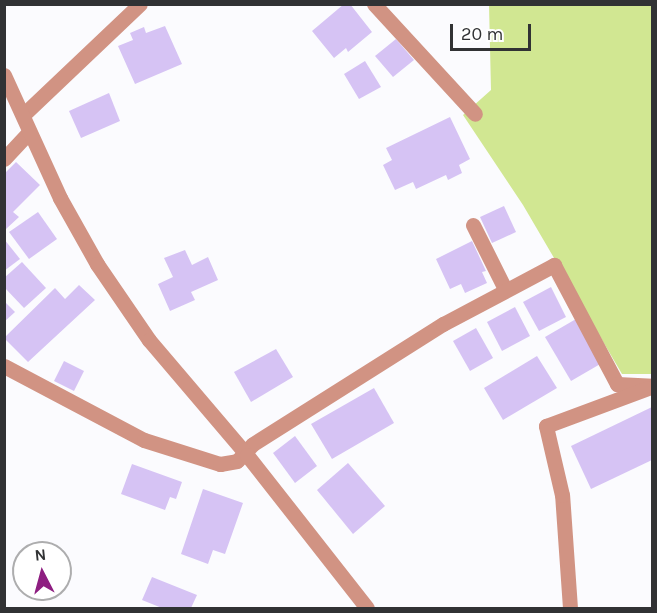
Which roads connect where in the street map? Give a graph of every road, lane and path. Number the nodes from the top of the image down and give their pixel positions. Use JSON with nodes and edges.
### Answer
{"nodes":[{"id":1,"x":140,"y":4,"type":"edge"},
{"id":2,"x":374,"y":4,"type":"edge"},
{"id":3,"x":4,"y":75,"type":"edge"},
{"id":4,"x":476,"y":114,"type":"dead end"},
{"id":5,"x":23,"y":115,"type":"junction"},
{"id":6,"x":29,"y":132,"type":"junction"},
{"id":7,"x":4,"y":159,"type":"edge"},
{"id":8,"x":473,"y":225,"type":"dead end"},
{"id":9,"x":505,"y":289,"type":"junction"},
{"id":10,"x":4,"y":366,"type":"edge"},
{"id":11,"x":652,"y":386,"type":"edge"},
{"id":12,"x":247,"y":455,"type":"junction"},
{"id":13,"x":367,"y":609,"type":"edge"},
{"id":14,"x":570,"y":609,"type":"edge"}],
"edges":[{"from":1,"to":5,"type":"street"},
{"from":2,"to":4,"type":"street"},
{"from":3,"to":5,"type":"street"},
{"from":5,"to":6,"type":"street"},
{"from":6,"to":7,"type":"street"},
{"from":6,"to":12,"type":"street"},
{"from":8,"to":9,"type":"street"},
{"from":9,"to":11,"type":"street"},
{"from":9,"to":12,"type":"street"},
{"from":10,"to":12,"type":"street"},
{"from":11,"to":14,"type":"street"},
{"from":12,"to":13,"type":"street"}]}
